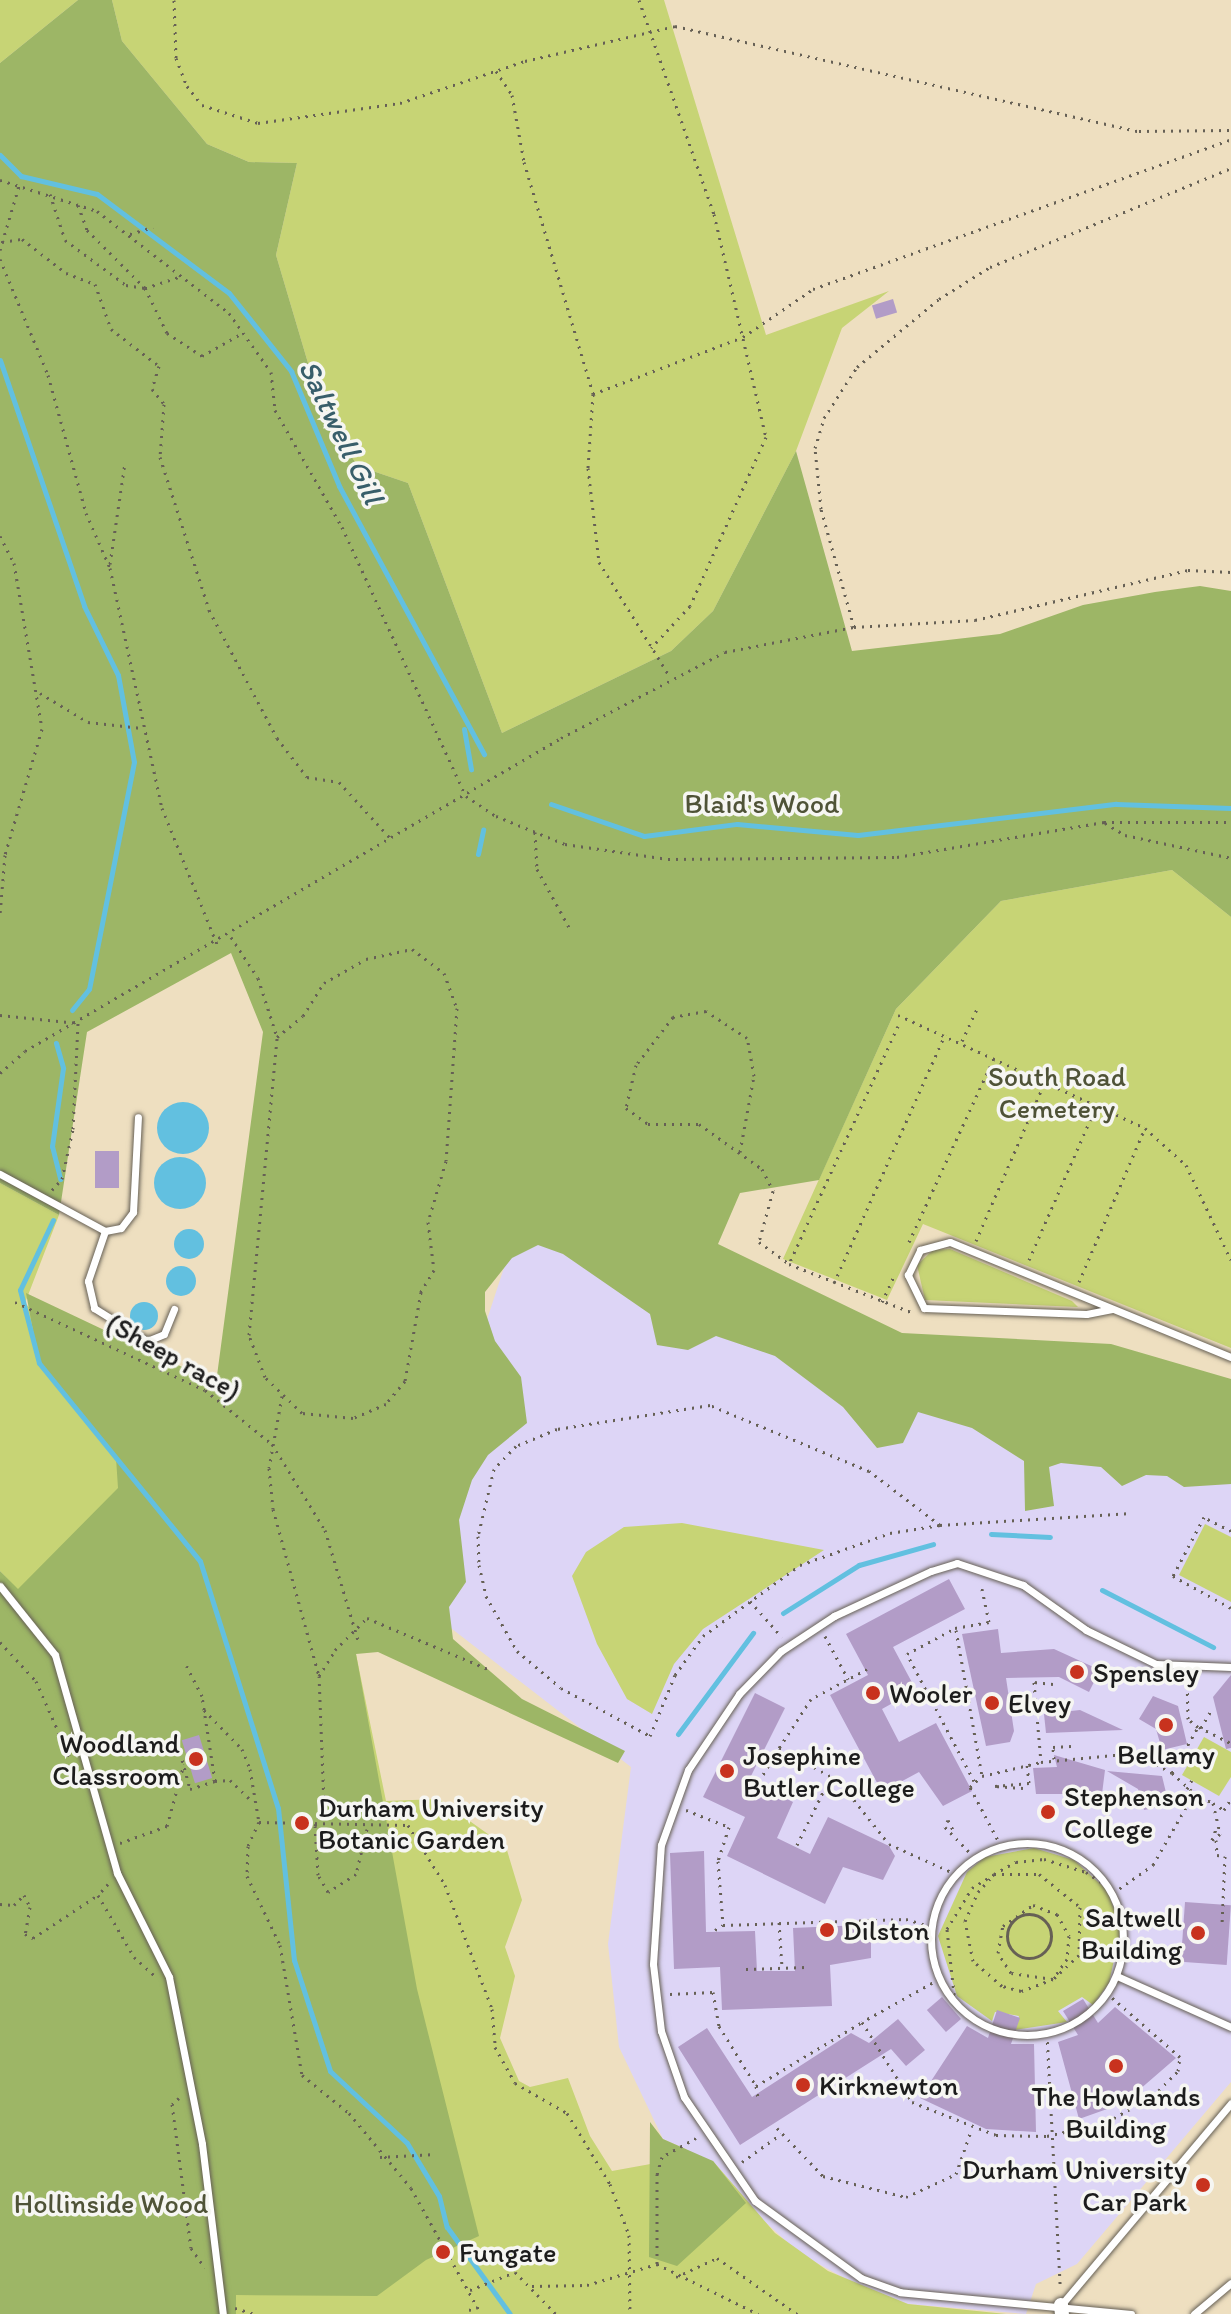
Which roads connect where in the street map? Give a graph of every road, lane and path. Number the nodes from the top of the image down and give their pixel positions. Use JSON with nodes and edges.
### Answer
{"nodes":[{"id":1,"x":174,"y":0,"type":"edge"},
{"id":2,"x":639,"y":0,"type":"edge"},
{"id":3,"x":652,"y":34,"type":"junction"},
{"id":4,"x":496,"y":71,"type":"junction"},
{"id":5,"x":1231,"y":130,"type":"edge"},
{"id":6,"x":1231,"y":139,"type":"edge"},
{"id":7,"x":1231,"y":168,"type":"edge"},
{"id":8,"x":0,"y":180,"type":"edge"},
{"id":9,"x":19,"y":186,"type":"junction"},
{"id":10,"x":50,"y":194,"type":"junction"},
{"id":11,"x":77,"y":205,"type":"junction"},
{"id":12,"x":153,"y":227,"type":"dead end"},
{"id":13,"x":129,"y":235,"type":"junction"},
{"id":14,"x":2,"y":242,"type":"junction"},
{"id":15,"x":0,"y":250,"type":"edge"},
{"id":16,"x":0,"y":259,"type":"edge"},
{"id":17,"x":179,"y":277,"type":"junction"},
{"id":18,"x":145,"y":288,"type":"junction"},
{"id":19,"x":239,"y":335,"type":"junction"},
{"id":20,"x":743,"y":337,"type":"junction"},
{"id":21,"x":593,"y":394,"type":"junction"},
{"id":22,"x":125,"y":462,"type":"dead end"},
{"id":23,"x":0,"y":536,"type":"edge"},
{"id":24,"x":110,"y":568,"type":"junction"},
{"id":25,"x":1231,"y":572,"type":"edge"},
{"id":26,"x":854,"y":627,"type":"junction"},
{"id":27,"x":651,"y":648,"type":"junction"},
{"id":28,"x":670,"y":677,"type":"junction"},
{"id":29,"x":40,"y":693,"type":"junction"},
{"id":30,"x":142,"y":728,"type":"junction"},
{"id":31,"x":466,"y":796,"type":"junction"},
{"id":32,"x":1104,"y":822,"type":"junction"},
{"id":33,"x":1231,"y":822,"type":"edge"},
{"id":34,"x":535,"y":832,"type":"junction"},
{"id":35,"x":392,"y":840,"type":"junction"},
{"id":36,"x":1231,"y":858,"type":"edge"},
{"id":37,"x":0,"y":915,"type":"edge"},
{"id":38,"x":570,"y":929,"type":"dead end"},
{"id":39,"x":231,"y":937,"type":"junction"},
{"id":40,"x":217,"y":944,"type":"junction"},
{"id":41,"x":978,"y":1007,"type":"dead end"},
{"id":42,"x":0,"y":1015,"type":"edge"},
{"id":43,"x":898,"y":1015,"type":"dead end"},
{"id":44,"x":78,"y":1023,"type":"junction"},
{"id":45,"x":898,"y":1026,"type":"dead end"},
{"id":46,"x":945,"y":1035,"type":"junction"},
{"id":47,"x":277,"y":1037,"type":"junction"},
{"id":48,"x":962,"y":1041,"type":"junction"},
{"id":49,"x":995,"y":1056,"type":"junction"},
{"id":50,"x":0,"y":1073,"type":"edge"},
{"id":51,"x":1046,"y":1079,"type":"junction"},
{"id":52,"x":1098,"y":1102,"type":"junction"},
{"id":53,"x":138,"y":1117,"type":"dead end"},
{"id":54,"x":1145,"y":1128,"type":"junction"},
{"id":55,"x":740,"y":1152,"type":"junction"},
{"id":56,"x":0,"y":1174,"type":"edge"},
{"id":57,"x":44,"y":1194,"type":"junction"},
{"id":58,"x":105,"y":1231,"type":"junction"},
{"id":59,"x":908,"y":1244,"type":"dead end"},
{"id":60,"x":972,"y":1251,"type":"junction"},
{"id":61,"x":902,"y":1259,"type":"dead end"},
{"id":62,"x":1231,"y":1260,"type":"edge"},
{"id":63,"x":789,"y":1264,"type":"junction"},
{"id":64,"x":1024,"y":1273,"type":"junction"},
{"id":65,"x":834,"y":1283,"type":"junction"},
{"id":66,"x":1074,"y":1293,"type":"junction"},
{"id":67,"x":15,"y":1302,"type":"dead end"},
{"id":68,"x":882,"y":1302,"type":"junction"},
{"id":69,"x":924,"y":1308,"type":"junction"},
{"id":70,"x":174,"y":1309,"type":"dead end"},
{"id":71,"x":1112,"y":1309,"type":"junction"},
{"id":72,"x":1231,"y":1357,"type":"edge"},
{"id":73,"x":282,"y":1395,"type":"junction"},
{"id":74,"x":272,"y":1444,"type":"junction"},
{"id":75,"x":1132,"y":1513,"type":"dead end"},
{"id":76,"x":940,"y":1525,"type":"junction"},
{"id":77,"x":1231,"y":1531,"type":"edge"},
{"id":78,"x":978,"y":1570,"type":"junction"},
{"id":79,"x":0,"y":1586,"type":"edge"},
{"id":80,"x":750,"y":1601,"type":"junction"},
{"id":81,"x":1231,"y":1608,"type":"edge"},
{"id":82,"x":355,"y":1626,"type":"junction"},
{"id":83,"x":819,"y":1626,"type":"junction"},
{"id":84,"x":955,"y":1628,"type":"junction"},
{"id":85,"x":0,"y":1642,"type":"edge"},
{"id":86,"x":359,"y":1643,"type":"dead end"},
{"id":87,"x":789,"y":1646,"type":"junction"},
{"id":88,"x":187,"y":1666,"type":"dead end"},
{"id":89,"x":1231,"y":1667,"type":"edge"},
{"id":90,"x":1187,"y":1668,"type":"junction"},
{"id":91,"x":488,"y":1669,"type":"dead end"},
{"id":92,"x":867,"y":1669,"type":"dead end"},
{"id":93,"x":319,"y":1676,"type":"junction"},
{"id":94,"x":848,"y":1679,"type":"junction"},
{"id":95,"x":1053,"y":1684,"type":"dead end"},
{"id":96,"x":204,"y":1710,"type":"junction"},
{"id":97,"x":1211,"y":1711,"type":"dead end"},
{"id":98,"x":1200,"y":1727,"type":"junction"},
{"id":99,"x":176,"y":1737,"type":"dead end"},
{"id":100,"x":1231,"y":1743,"type":"edge"},
{"id":101,"x":1071,"y":1746,"type":"dead end"},
{"id":102,"x":779,"y":1748,"type":"junction"},
{"id":103,"x":1054,"y":1759,"type":"junction"},
{"id":104,"x":1041,"y":1762,"type":"junction"},
{"id":105,"x":184,"y":1764,"type":"junction"},
{"id":106,"x":1027,"y":1764,"type":"junction"},
{"id":107,"x":91,"y":1773,"type":"junction"},
{"id":108,"x":1172,"y":1773,"type":"junction"},
{"id":109,"x":831,"y":1776,"type":"junction"},
{"id":110,"x":982,"y":1776,"type":"junction"},
{"id":111,"x":1192,"y":1780,"type":"dead end"},
{"id":112,"x":215,"y":1781,"type":"junction"},
{"id":113,"x":974,"y":1781,"type":"junction"},
{"id":114,"x":755,"y":1788,"type":"dead end"},
{"id":115,"x":1023,"y":1788,"type":"dead end"},
{"id":116,"x":1187,"y":1789,"type":"junction"},
{"id":117,"x":1194,"y":1793,"type":"junction"},
{"id":118,"x":1231,"y":1799,"type":"edge"},
{"id":119,"x":253,"y":1802,"type":"junction"},
{"id":120,"x":1213,"y":1803,"type":"junction"},
{"id":121,"x":672,"y":1807,"type":"junction"},
{"id":122,"x":259,"y":1822,"type":"junction"},
{"id":123,"x":315,"y":1826,"type":"junction"},
{"id":124,"x":368,"y":1828,"type":"junction"},
{"id":125,"x":1216,"y":1829,"type":"junction"},
{"id":126,"x":953,"y":1830,"type":"dead end"},
{"id":127,"x":132,"y":1839,"type":"dead end"},
{"id":128,"x":1216,"y":1840,"type":"junction"},
{"id":129,"x":797,"y":1845,"type":"dead end"},
{"id":130,"x":1001,"y":1846,"type":"junction"},
{"id":131,"x":1225,"y":1856,"type":"junction"},
{"id":132,"x":1231,"y":1856,"type":"edge"},
{"id":133,"x":975,"y":1858,"type":"junction"},
{"id":134,"x":117,"y":1873,"type":"junction"},
{"id":135,"x":956,"y":1874,"type":"junction"},
{"id":136,"x":994,"y":1874,"type":"junction"},
{"id":137,"x":1112,"y":1891,"type":"junction"},
{"id":138,"x":98,"y":1895,"type":"junction"},
{"id":139,"x":0,"y":1904,"type":"edge"},
{"id":140,"x":1014,"y":1915,"type":"junction"},
{"id":141,"x":779,"y":1922,"type":"junction"},
{"id":142,"x":1222,"y":1924,"type":"dead end"},
{"id":143,"x":723,"y":1925,"type":"junction"},
{"id":144,"x":932,"y":1927,"type":"junction"},
{"id":145,"x":715,"y":1930,"type":"dead end"},
{"id":146,"x":806,"y":1967,"type":"dead end"},
{"id":147,"x":782,"y":1968,"type":"junction"},
{"id":148,"x":746,"y":1969,"type":"dead end"},
{"id":149,"x":1117,"y":1976,"type":"junction"},
{"id":150,"x":169,"y":1977,"type":"junction"},
{"id":151,"x":939,"y":1979,"type":"junction"},
{"id":152,"x":1053,"y":1979,"type":"junction"},
{"id":153,"x":656,"y":1994,"type":"junction"},
{"id":154,"x":1108,"y":1994,"type":"junction"},
{"id":155,"x":955,"y":2003,"type":"junction"},
{"id":156,"x":862,"y":2022,"type":"junction"},
{"id":157,"x":1231,"y":2027,"type":"edge"},
{"id":158,"x":1047,"y":2034,"type":"junction"},
{"id":159,"x":756,"y":2086,"type":"junction"},
{"id":160,"x":191,"y":2088,"type":"junction"},
{"id":161,"x":758,"y":2097,"type":"dead end"},
{"id":162,"x":1231,"y":2103,"type":"edge"},
{"id":163,"x":777,"y":2128,"type":"dead end"},
{"id":164,"x":971,"y":2131,"type":"junction"},
{"id":165,"x":706,"y":2133,"type":"junction"},
{"id":166,"x":781,"y":2134,"type":"junction"},
{"id":167,"x":1047,"y":2136,"type":"junction"},
{"id":168,"x":436,"y":2154,"type":"dead end"},
{"id":169,"x":380,"y":2157,"type":"junction"},
{"id":170,"x":731,"y":2170,"type":"junction"},
{"id":171,"x":657,"y":2264,"type":"junction"},
{"id":172,"x":633,"y":2271,"type":"junction"},
{"id":173,"x":220,"y":2272,"type":"junction"},
{"id":174,"x":675,"y":2277,"type":"junction"},
{"id":175,"x":1231,"y":2283,"type":"edge"},
{"id":176,"x":532,"y":2286,"type":"junction"},
{"id":177,"x":470,"y":2290,"type":"junction"},
{"id":178,"x":478,"y":2307,"type":"junction"},
{"id":179,"x":236,"y":2308,"type":"dead end"},
{"id":180,"x":469,"y":2310,"type":"dead end"},
{"id":181,"x":1062,"y":2310,"type":"edge"},
{"id":182,"x":223,"y":2314,"type":"edge"},
{"id":183,"x":255,"y":2314,"type":"edge"},
{"id":184,"x":481,"y":2314,"type":"edge"},
{"id":185,"x":556,"y":2314,"type":"edge"},
{"id":186,"x":630,"y":2314,"type":"edge"},
{"id":187,"x":758,"y":2314,"type":"edge"},
{"id":188,"x":797,"y":2314,"type":"edge"},
{"id":189,"x":1131,"y":2314,"type":"edge"},
{"id":190,"x":1194,"y":2314,"type":"edge"}],
"edges":[{"from":1,"to":4,"type":"path"},
{"from":2,"to":3,"type":"path"},
{"from":3,"to":4,"type":"path"},
{"from":3,"to":5,"type":"path"},
{"from":3,"to":20,"type":"path"},
{"from":4,"to":21,"type":"path"},
{"from":6,"to":20,"type":"path"},
{"from":7,"to":26,"type":"path"},
{"from":8,"to":9,"type":"path"},
{"from":9,"to":10,"type":"path"},
{"from":9,"to":14,"type":"path"},
{"from":10,"to":11,"type":"path"},
{"from":10,"to":18,"type":"path"},
{"from":11,"to":13,"type":"path"},
{"from":11,"to":18,"type":"path"},
{"from":12,"to":13,"type":"path"},
{"from":13,"to":17,"type":"path"},
{"from":14,"to":15,"type":"path"},
{"from":14,"to":35,"type":"path"},
{"from":16,"to":24,"type":"path"},
{"from":17,"to":18,"type":"path"},
{"from":17,"to":19,"type":"path"},
{"from":18,"to":19,"type":"path"},
{"from":19,"to":31,"type":"path"},
{"from":20,"to":21,"type":"path"},
{"from":20,"to":27,"type":"path"},
{"from":21,"to":27,"type":"path"},
{"from":22,"to":24,"type":"path"},
{"from":23,"to":29,"type":"path"},
{"from":24,"to":30,"type":"path"},
{"from":25,"to":26,"type":"path"},
{"from":26,"to":28,"type":"path"},
{"from":27,"to":28,"type":"path"},
{"from":28,"to":31,"type":"path"},
{"from":29,"to":30,"type":"path"},
{"from":29,"to":37,"type":"path"},
{"from":30,"to":40,"type":"path"},
{"from":31,"to":34,"type":"path"},
{"from":31,"to":35,"type":"path"},
{"from":32,"to":33,"type":"path"},
{"from":32,"to":34,"type":"path"},
{"from":32,"to":36,"type":"path"},
{"from":34,"to":38,"type":"path"},
{"from":35,"to":39,"type":"path"},
{"from":39,"to":40,"type":"path"},
{"from":39,"to":47,"type":"path"},
{"from":40,"to":44,"type":"path"},
{"from":41,"to":48,"type":"path"},
{"from":42,"to":44,"type":"path"},
{"from":43,"to":46,"type":"path"},
{"from":44,"to":50,"type":"path"},
{"from":44,"to":57,"type":"path"},
{"from":45,"to":63,"type":"path"},
{"from":46,"to":48,"type":"path"},
{"from":46,"to":65,"type":"path"},
{"from":47,"to":73,"type":"path"},
{"from":47,"to":73,"type":"path"},
{"from":48,"to":49,"type":"path"},
{"from":49,"to":51,"type":"path"},
{"from":49,"to":59,"type":"path"},
{"from":51,"to":52,"type":"path"},
{"from":51,"to":60,"type":"path"},
{"from":52,"to":54,"type":"path"},
{"from":52,"to":64,"type":"path"},
{"from":53,"to":58,"type":"lane"},
{"from":54,"to":62,"type":"path"},
{"from":54,"to":66,"type":"path"},
{"from":55,"to":55,"type":"path"},
{"from":55,"to":63,"type":"path"},
{"from":56,"to":57,"type":"lane"},
{"from":57,"to":58,"type":"lane"},
{"from":58,"to":70,"type":"lane"},
{"from":60,"to":64,"type":"lane"},
{"from":60,"to":69,"type":"lane"},
{"from":61,"to":68,"type":"path"},
{"from":63,"to":65,"type":"path"},
{"from":64,"to":66,"type":"lane"},
{"from":65,"to":68,"type":"path"},
{"from":66,"to":71,"type":"lane"},
{"from":67,"to":74,"type":"path","name":"(Sheep race)"},
{"from":68,"to":69,"type":"path"},
{"from":69,"to":71,"type":"lane"},
{"from":71,"to":72,"type":"lane"},
{"from":73,"to":74,"type":"path"},
{"from":74,"to":82,"type":"path","name":"(Sheep race)"},
{"from":74,"to":93,"type":"path"},
{"from":75,"to":76,"type":"path"},
{"from":76,"to":80,"type":"path"},
{"from":76,"to":80,"type":"path"},
{"from":77,"to":81,"type":"path"},
{"from":78,"to":83,"type":"lane"},
{"from":78,"to":84,"type":"path"},
{"from":78,"to":90,"type":"lane"},
{"from":79,"to":107,"type":"lane"},
{"from":80,"to":87,"type":"path"},
{"from":82,"to":86,"type":"path","name":"(Sheep race)"},
{"from":82,"to":91,"type":"path"},
{"from":82,"to":93,"type":"path"},
{"from":83,"to":87,"type":"lane"},
{"from":83,"to":94,"type":"path"},
{"from":84,"to":110,"type":"path"},
{"from":84,"to":113,"type":"path"},
{"from":85,"to":107,"type":"path"},
{"from":87,"to":121,"type":"lane"},
{"from":88,"to":96,"type":"path"},
{"from":89,"to":90,"type":"lane"},
{"from":90,"to":98,"type":"path"},
{"from":92,"to":94,"type":"path"},
{"from":93,"to":123,"type":"path"},
{"from":94,"to":102,"type":"path"},
{"from":95,"to":104,"type":"path"},
{"from":96,"to":112,"type":"path"},
{"from":96,"to":119,"type":"path"},
{"from":97,"to":98,"type":"path"},
{"from":98,"to":100,"type":"path"},
{"from":98,"to":108,"type":"path"},
{"from":99,"to":105,"type":"path"},
{"from":101,"to":103,"type":"path"},
{"from":102,"to":109,"type":"path"},
{"from":102,"to":114,"type":"path"},
{"from":103,"to":104,"type":"path"},
{"from":103,"to":108,"type":"path"},
{"from":104,"to":106,"type":"path"},
{"from":105,"to":112,"type":"path"},
{"from":105,"to":127,"type":"path"},
{"from":106,"to":110,"type":"path"},
{"from":106,"to":115,"type":"path"},
{"from":107,"to":134,"type":"lane"},
{"from":108,"to":116,"type":"path"},
{"from":109,"to":129,"type":"path"},
{"from":109,"to":135,"type":"path"},
{"from":110,"to":113,"type":"path"},
{"from":111,"to":116,"type":"path"},
{"from":112,"to":119,"type":"path"},
{"from":113,"to":130,"type":"path"},
{"from":116,"to":117,"type":"path"},
{"from":117,"to":120,"type":"path"},
{"from":117,"to":137,"type":"path"},
{"from":118,"to":120,"type":"path"},
{"from":119,"to":122,"type":"path"},
{"from":120,"to":125,"type":"path"},
{"from":121,"to":143,"type":"path"},
{"from":121,"to":153,"type":"lane"},
{"from":122,"to":123,"type":"path"},
{"from":122,"to":169,"type":"path"},
{"from":123,"to":124,"type":"path"},
{"from":123,"to":124,"type":"path"},
{"from":124,"to":172,"type":"path"},
{"from":125,"to":128,"type":"path"},
{"from":125,"to":128,"type":"path"},
{"from":126,"to":133,"type":"path"},
{"from":128,"to":131,"type":"path"},
{"from":130,"to":133,"type":"lane"},
{"from":130,"to":137,"type":"lane"},
{"from":131,"to":132,"type":"path"},
{"from":131,"to":142,"type":"path"},
{"from":133,"to":135,"type":"lane"},
{"from":134,"to":138,"type":"path"},
{"from":134,"to":150,"type":"lane"},
{"from":135,"to":144,"type":"lane"},
{"from":136,"to":137,"type":"path"},
{"from":136,"to":152,"type":"path"},
{"from":136,"to":152,"type":"path"},
{"from":136,"to":155,"type":"path"},
{"from":137,"to":149,"type":"lane"},
{"from":138,"to":139,"type":"path"},
{"from":138,"to":150,"type":"path"},
{"from":140,"to":140,"type":"path"},
{"from":140,"to":152,"type":"path"},
{"from":140,"to":152,"type":"path"},
{"from":141,"to":143,"type":"path"},
{"from":141,"to":144,"type":"path"},
{"from":141,"to":147,"type":"path"},
{"from":143,"to":145,"type":"path"},
{"from":144,"to":151,"type":"lane"},
{"from":146,"to":147,"type":"path"},
{"from":147,"to":148,"type":"path"},
{"from":149,"to":154,"type":"lane"},
{"from":149,"to":157,"type":"lane"},
{"from":150,"to":160,"type":"lane"},
{"from":151,"to":155,"type":"lane"},
{"from":151,"to":156,"type":"path"},
{"from":153,"to":159,"type":"path"},
{"from":153,"to":165,"type":"lane"},
{"from":154,"to":158,"type":"lane"},
{"from":154,"to":167,"type":"path"},
{"from":155,"to":158,"type":"lane"},
{"from":156,"to":159,"type":"path"},
{"from":156,"to":164,"type":"path"},
{"from":158,"to":167,"type":"path"},
{"from":159,"to":161,"type":"path"},
{"from":160,"to":173,"type":"lane"},
{"from":160,"to":173,"type":"path"},
{"from":162,"to":181,"type":"lane"},
{"from":163,"to":166,"type":"path"},
{"from":164,"to":166,"type":"path"},
{"from":164,"to":167,"type":"path"},
{"from":165,"to":170,"type":"lane"},
{"from":165,"to":171,"type":"path"},
{"from":166,"to":170,"type":"path"},
{"from":167,"to":181,"type":"path"},
{"from":168,"to":169,"type":"path"},
{"from":169,"to":177,"type":"path"},
{"from":170,"to":181,"type":"lane"},
{"from":171,"to":172,"type":"path"},
{"from":171,"to":174,"type":"path"},
{"from":172,"to":176,"type":"path"},
{"from":172,"to":186,"type":"path"},
{"from":173,"to":182,"type":"lane"},
{"from":174,"to":187,"type":"path"},
{"from":174,"to":188,"type":"path"},
{"from":175,"to":190,"type":"lane"},
{"from":176,"to":177,"type":"path"},
{"from":176,"to":185,"type":"path"},
{"from":177,"to":178,"type":"path"},
{"from":178,"to":180,"type":"path"},
{"from":178,"to":184,"type":"path"},
{"from":179,"to":183,"type":"path"},
{"from":181,"to":189,"type":"lane"}]}
